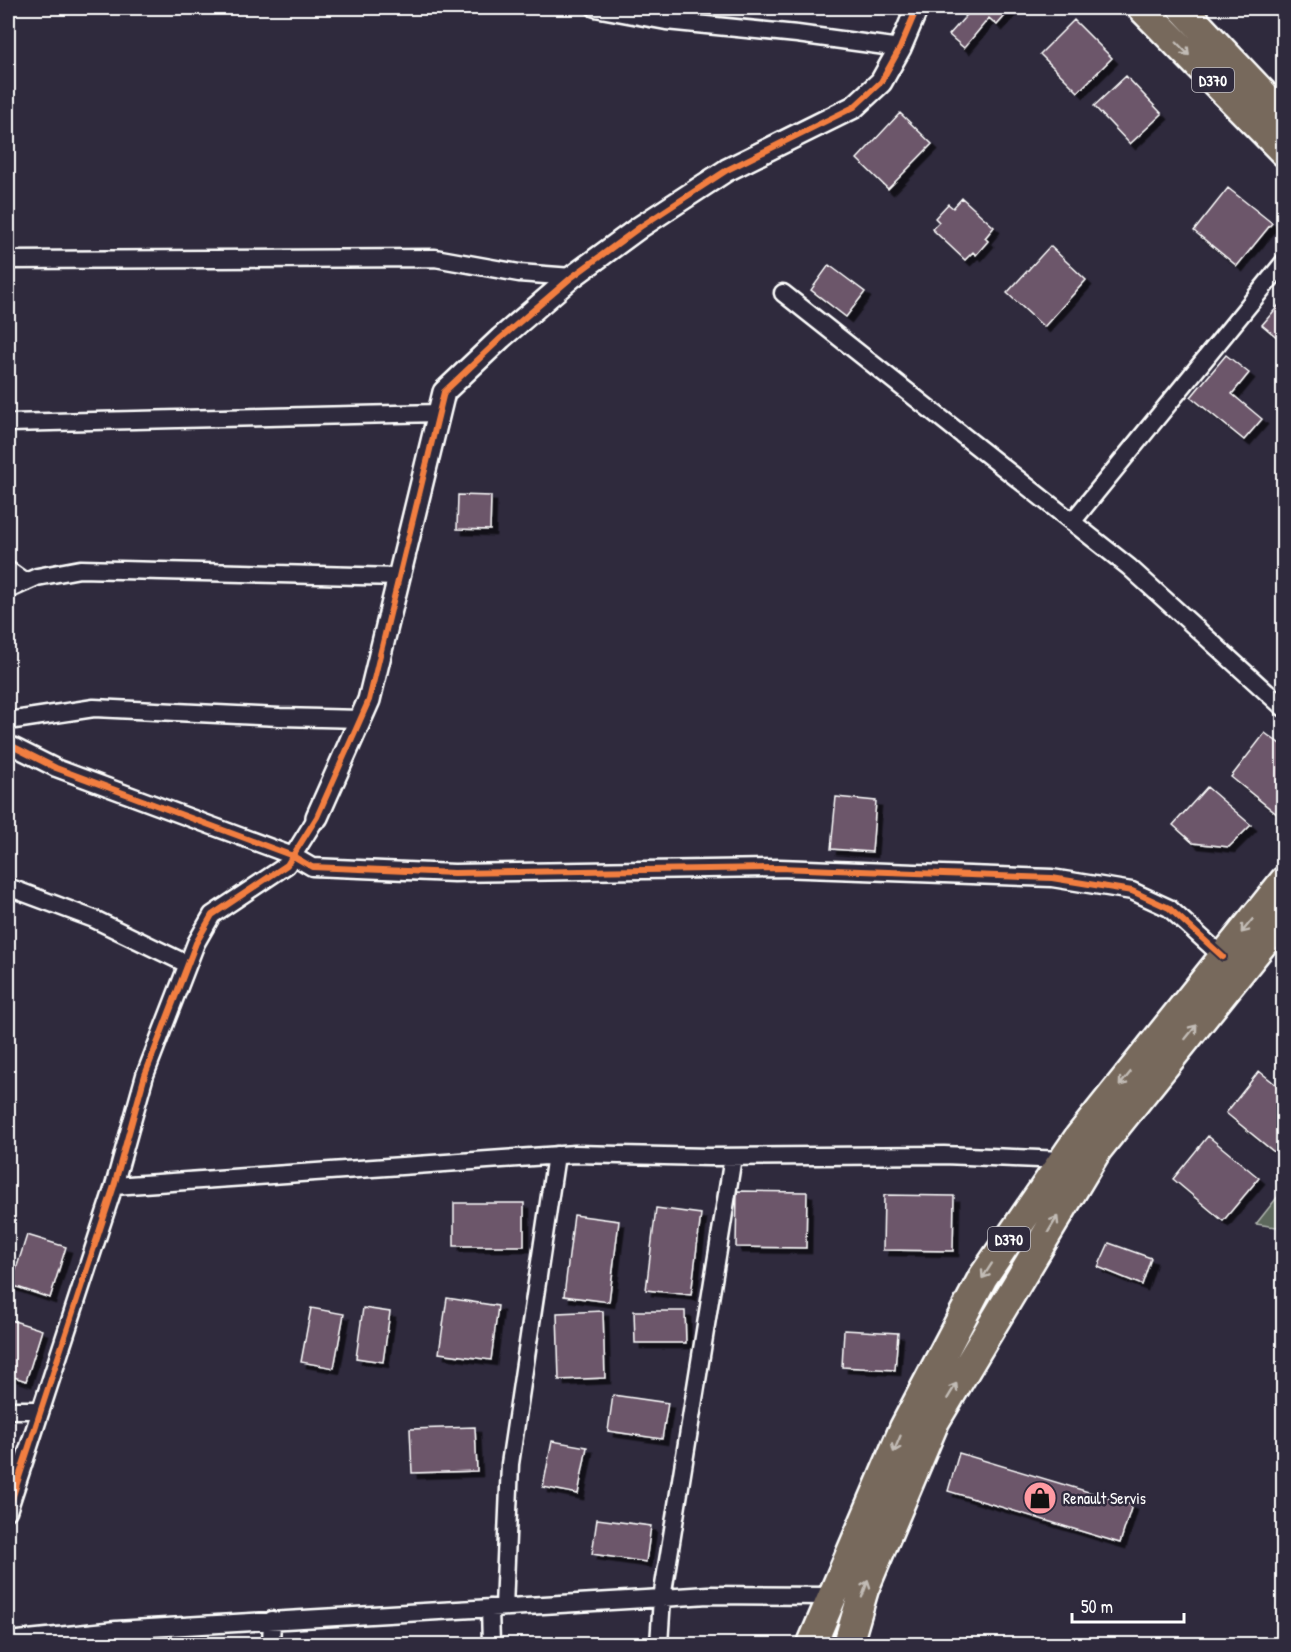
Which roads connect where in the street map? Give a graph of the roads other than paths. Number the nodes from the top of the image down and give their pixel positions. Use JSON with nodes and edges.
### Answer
{"nodes":[{"id":1,"x":595,"y":8,"type":"edge"},
{"id":2,"x":917,"y":8,"type":"edge"},
{"id":3,"x":1142,"y":8,"type":"edge"},
{"id":4,"x":1182,"y":8,"type":"edge"},
{"id":5,"x":900,"y":48,"type":"junction"},
{"id":6,"x":1284,"y":117,"type":"edge"},
{"id":7,"x":1284,"y":152,"type":"edge"},
{"id":8,"x":8,"y":260,"type":"edge"},
{"id":9,"x":1284,"y":262,"type":"edge"},
{"id":10,"x":572,"y":278,"type":"junction"},
{"id":11,"x":783,"y":293,"type":"dead end"},
{"id":12,"x":439,"y":413,"type":"junction"},
{"id":13,"x":8,"y":423,"type":"edge"},
{"id":14,"x":1072,"y":522,"type":"junction"},
{"id":15,"x":8,"y":570,"type":"edge"},
{"id":16,"x":399,"y":577,"type":"junction"},
{"id":17,"x":25,"y":582,"type":"junction"},
{"id":18,"x":8,"y":590,"type":"edge"},
{"id":19,"x":1284,"y":708,"type":"edge"},
{"id":20,"x":361,"y":719,"type":"junction"},
{"id":21,"x":8,"y":721,"type":"edge"},
{"id":22,"x":8,"y":744,"type":"edge"},
{"id":23,"x":317,"y":817,"type":"joint"},
{"id":24,"x":293,"y":856,"type":"junction"},
{"id":25,"x":1284,"y":881,"type":"edge"},
{"id":26,"x":8,"y":887,"type":"edge"},
{"id":27,"x":1284,"y":917,"type":"edge"},
{"id":28,"x":1222,"y":957,"type":"junction"},
{"id":29,"x":187,"y":964,"type":"junction"},
{"id":30,"x":556,"y":1155,"type":"junction"},
{"id":31,"x":733,"y":1157,"type":"junction"},
{"id":32,"x":1063,"y":1160,"type":"junction"},
{"id":33,"x":114,"y":1185,"type":"junction"},
{"id":34,"x":8,"y":1410,"type":"edge"},
{"id":35,"x":41,"y":1410,"type":"junction"},
{"id":36,"x":8,"y":1511,"type":"edge"},
{"id":37,"x":832,"y":1596,"type":"junction"},
{"id":38,"x":662,"y":1598,"type":"junction"},
{"id":39,"x":497,"y":1607,"type":"junction"},
{"id":40,"x":272,"y":1620,"type":"junction"},
{"id":41,"x":87,"y":1639,"type":"edge"},
{"id":42,"x":8,"y":1641,"type":"edge"},
{"id":43,"x":271,"y":1644,"type":"edge"},
{"id":44,"x":491,"y":1644,"type":"edge"},
{"id":45,"x":659,"y":1644,"type":"edge"},
{"id":46,"x":812,"y":1644,"type":"edge"},
{"id":47,"x":848,"y":1644,"type":"edge"}],
"edges":[{"from":1,"to":5,"type":"street"},
{"from":2,"to":5,"type":"street"},
{"from":3,"to":7,"type":"highway","number":"D370","one_way":true},
{"from":4,"to":6,"type":"highway","number":"D370"},
{"from":5,"to":10,"type":"street"},
{"from":8,"to":10,"type":"street"},
{"from":9,"to":14,"type":"street"},
{"from":10,"to":12,"type":"street"},
{"from":11,"to":14,"type":"street"},
{"from":12,"to":13,"type":"street"},
{"from":12,"to":16,"type":"street"},
{"from":14,"to":19,"type":"street"},
{"from":15,"to":17,"type":"street"},
{"from":16,"to":17,"type":"street"},
{"from":16,"to":20,"type":"street"},
{"from":17,"to":18,"type":"street"},
{"from":20,"to":21,"type":"street"},
{"from":20,"to":23,"type":"street"},
{"from":22,"to":24,"type":"street"},
{"from":23,"to":24,"type":"street"},
{"from":24,"to":28,"type":"street"},
{"from":24,"to":29,"type":"street"},
{"from":25,"to":28,"type":"highway","number":"D370","one_way":true},
{"from":26,"to":29,"type":"street"},
{"from":47,"to":27,"type":"highway","number":"D370","one_way":true},
{"from":28,"to":32,"type":"highway","number":"D370","one_way":true},
{"from":29,"to":33,"type":"street"},
{"from":30,"to":31,"type":"street"},
{"from":30,"to":33,"type":"street"},
{"from":30,"to":39,"type":"street"},
{"from":31,"to":32,"type":"street"},
{"from":31,"to":38,"type":"street"},
{"from":32,"to":37,"type":"highway","number":"D370","one_way":true},
{"from":33,"to":35,"type":"street"},
{"from":34,"to":35,"type":"street"},
{"from":35,"to":36,"type":"street"},
{"from":37,"to":38,"type":"street"},
{"from":37,"to":46,"type":"highway","number":"D370"},
{"from":38,"to":39,"type":"street"},
{"from":38,"to":45,"type":"street"},
{"from":39,"to":40,"type":"street"},
{"from":39,"to":44,"type":"street"},
{"from":40,"to":41,"type":"street"},
{"from":40,"to":43,"type":"street"},
{"from":41,"to":42,"type":"street"}]}
